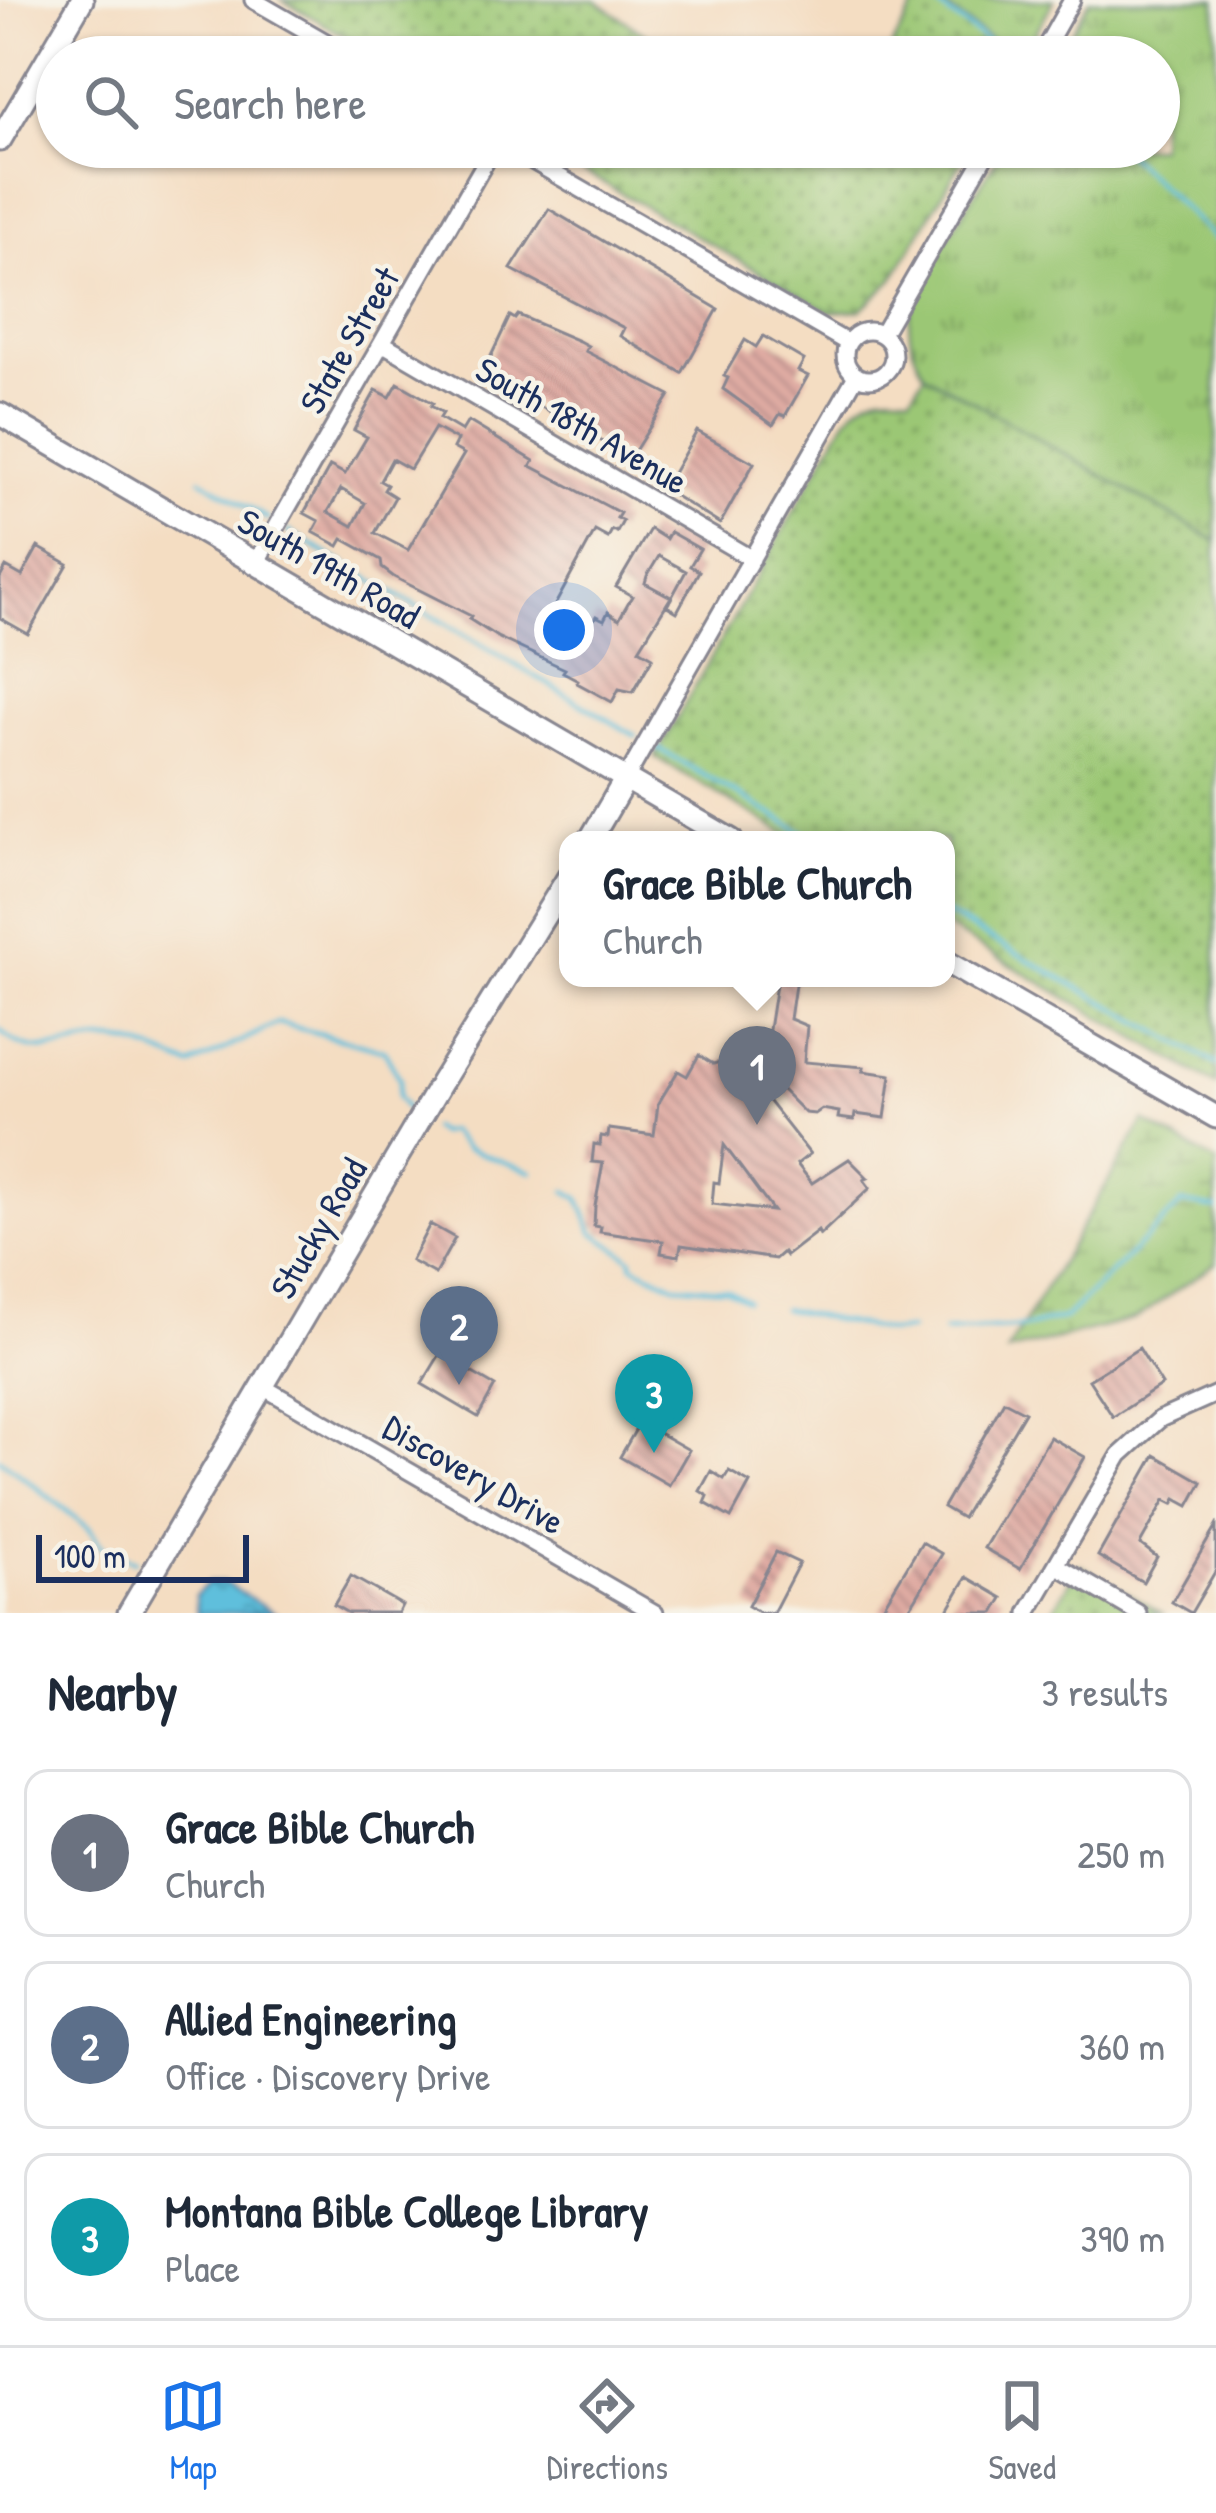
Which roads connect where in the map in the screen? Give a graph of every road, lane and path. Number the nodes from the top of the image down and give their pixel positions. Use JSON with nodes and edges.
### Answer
{"nodes":[{"id":1,"x":82,"y":0,"type":"edge"},
{"id":2,"x":253,"y":0,"type":"edge"},
{"id":3,"x":1072,"y":0,"type":"edge"},
{"id":4,"x":61,"y":36,"type":"edge"},
{"id":5,"x":316,"y":36,"type":"edge"},
{"id":6,"x":1052,"y":36,"type":"edge"},
{"id":7,"x":36,"y":79,"type":"edge"},
{"id":8,"x":0,"y":140,"type":"edge"},
{"id":9,"x":482,"y":168,"type":"edge"},
{"id":10,"x":544,"y":168,"type":"edge"},
{"id":11,"x":978,"y":168,"type":"edge"},
{"id":12,"x":882,"y":334,"type":"junction"},
{"id":13,"x":382,"y":343,"type":"junction"},
{"id":14,"x":848,"y":343,"type":"junction"},
{"id":15,"x":856,"y":376,"type":"junction"},
{"id":16,"x":0,"y":413,"type":"edge"},
{"id":17,"x":752,"y":559,"type":"junction"},
{"id":18,"x":256,"y":563,"type":"junction"},
{"id":19,"x":625,"y":780,"type":"junction"},
{"id":20,"x":595,"y":831,"type":"edge"},
{"id":21,"x":714,"y":831,"type":"edge"},
{"id":22,"x":559,"y":893,"type":"edge"},
{"id":23,"x":955,"y":967,"type":"edge"},
{"id":24,"x":1216,"y":1117,"type":"edge"},
{"id":25,"x":263,"y":1387,"type":"junction"},
{"id":26,"x":1216,"y":1394,"type":"edge"},
{"id":27,"x":1056,"y":1565,"type":"junction"},
{"id":28,"x":129,"y":1613,"type":"edge"},
{"id":29,"x":655,"y":1613,"type":"edge"},
{"id":30,"x":1028,"y":1613,"type":"edge"},
{"id":31,"x":1138,"y":1613,"type":"edge"}],
"edges":[{"from":1,"to":4,"type":"main road"},
{"from":2,"to":5,"type":"street"},
{"from":3,"to":6,"type":"street"},
{"from":7,"to":8,"type":"main road"},
{"from":9,"to":13,"type":"street","name":"State Street"},
{"from":10,"to":14,"type":"street"},
{"from":11,"to":12,"type":"street"},
{"from":12,"to":14,"type":"street"},
{"from":12,"to":15,"type":"street"},
{"from":13,"to":17,"type":"street","name":"South 18th Avenue"},
{"from":13,"to":18,"type":"street","name":"State Street"},
{"from":14,"to":15,"type":"street"},
{"from":15,"to":17,"type":"street"},
{"from":16,"to":18,"type":"main road","name":"South 19th Road"},
{"from":17,"to":19,"type":"street"},
{"from":18,"to":19,"type":"main road","name":"South 19th Road"},
{"from":19,"to":20,"type":"main road"},
{"from":19,"to":21,"type":"main road","name":"South 19th Road"},
{"from":22,"to":25,"type":"main road","name":"Stucky Road"},
{"from":23,"to":24,"type":"main road"},
{"from":25,"to":28,"type":"main road","name":"Stucky Road"},
{"from":25,"to":29,"type":"street","name":"Discovery Drive"},
{"from":26,"to":27,"type":"street"},
{"from":27,"to":30,"type":"street"},
{"from":27,"to":31,"type":"street"}]}
